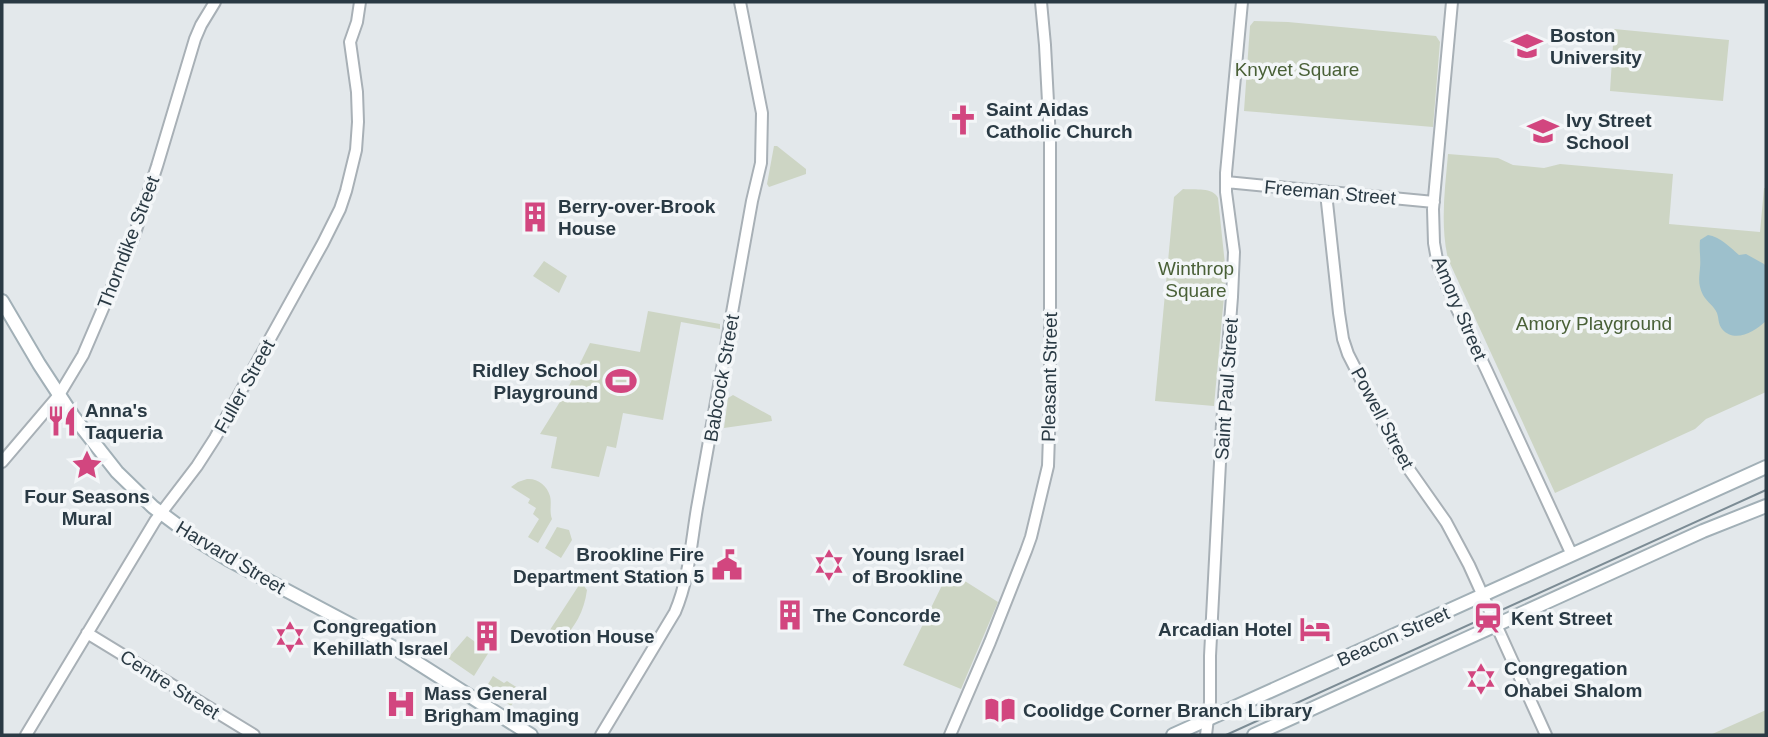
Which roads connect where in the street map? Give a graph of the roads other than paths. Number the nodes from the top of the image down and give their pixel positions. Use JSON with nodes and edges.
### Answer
{"nodes":[{"id":1,"x":215,"y":2,"type":"edge"},
{"id":2,"x":360,"y":2,"type":"edge"},
{"id":3,"x":740,"y":2,"type":"edge"},
{"id":4,"x":1041,"y":2,"type":"edge"},
{"id":5,"x":1242,"y":2,"type":"edge"},
{"id":6,"x":1452,"y":2,"type":"edge"},
{"id":7,"x":1226,"y":182,"type":"junction"},
{"id":8,"x":1326,"y":192,"type":"junction"},
{"id":9,"x":1434,"y":202,"type":"junction"},
{"id":10,"x":2,"y":301,"type":"edge"},
{"id":11,"x":59,"y":395,"type":"junction"},
{"id":12,"x":2,"y":462,"type":"edge"},
{"id":13,"x":1766,"y":467,"type":"edge"},
{"id":14,"x":1766,"y":506,"type":"edge"},
{"id":15,"x":161,"y":513,"type":"junction"},
{"id":16,"x":1572,"y":555,"type":"junction"},
{"id":17,"x":1483,"y":595,"type":"junction"},
{"id":18,"x":1496,"y":625,"type":"junction"},
{"id":19,"x":87,"y":633,"type":"junction"},
{"id":20,"x":1207,"y":719,"type":"junction"},
{"id":21,"x":26,"y":735,"type":"edge"},
{"id":22,"x":254,"y":735,"type":"edge"},
{"id":23,"x":531,"y":735,"type":"edge"},
{"id":24,"x":601,"y":735,"type":"edge"},
{"id":25,"x":950,"y":735,"type":"edge"},
{"id":26,"x":1173,"y":735,"type":"edge"},
{"id":27,"x":1206,"y":735,"type":"edge"},
{"id":28,"x":1254,"y":735,"type":"edge"},
{"id":29,"x":1546,"y":735,"type":"edge"}],
"edges":[{"from":1,"to":11,"type":"street","name":"Thorndike Street"},
{"from":2,"to":15,"type":"street","name":"Fuller Street"},
{"from":3,"to":24,"type":"street","name":"Babcock Street"},
{"from":4,"to":25,"type":"street","name":"Pleasant Street"},
{"from":5,"to":7,"type":"street","name":"Saint Paul Street"},
{"from":6,"to":9,"type":"street","name":"Amory Street"},
{"from":7,"to":8,"type":"street","name":"Freeman Street"},
{"from":7,"to":20,"type":"street","name":"Saint Paul Street"},
{"from":8,"to":9,"type":"street","name":"Freeman Street"},
{"from":8,"to":17,"type":"street","name":"Powell Street"},
{"from":9,"to":16,"type":"street","name":"Amory Street"},
{"from":10,"to":11,"type":"main road","name":"Harvard Street"},
{"from":11,"to":12,"type":"street","name":"Thorndike Street"},
{"from":11,"to":15,"type":"main road","name":"Harvard Street"},
{"from":13,"to":16,"type":"main road","name":"Beacon Street"},
{"from":14,"to":18,"type":"main road","name":"Beacon Street"},
{"from":15,"to":19,"type":"street","name":"Fuller Street"},
{"from":15,"to":23,"type":"main road","name":"Harvard Street"},
{"from":16,"to":17,"type":"main road","name":"Beacon Street"},
{"from":17,"to":18,"type":"street","name":"Powell Street"},
{"from":17,"to":20,"type":"main road","name":"Beacon Street"},
{"from":18,"to":28,"type":"main road","name":"Beacon Street"},
{"from":18,"to":29,"type":"street"},
{"from":19,"to":21,"type":"street","name":"Fuller Street"},
{"from":19,"to":22,"type":"street","name":"Centre Street"},
{"from":20,"to":26,"type":"main road","name":"Beacon Street"},
{"from":20,"to":27,"type":"street","name":"Saint Paul Street"}]}
